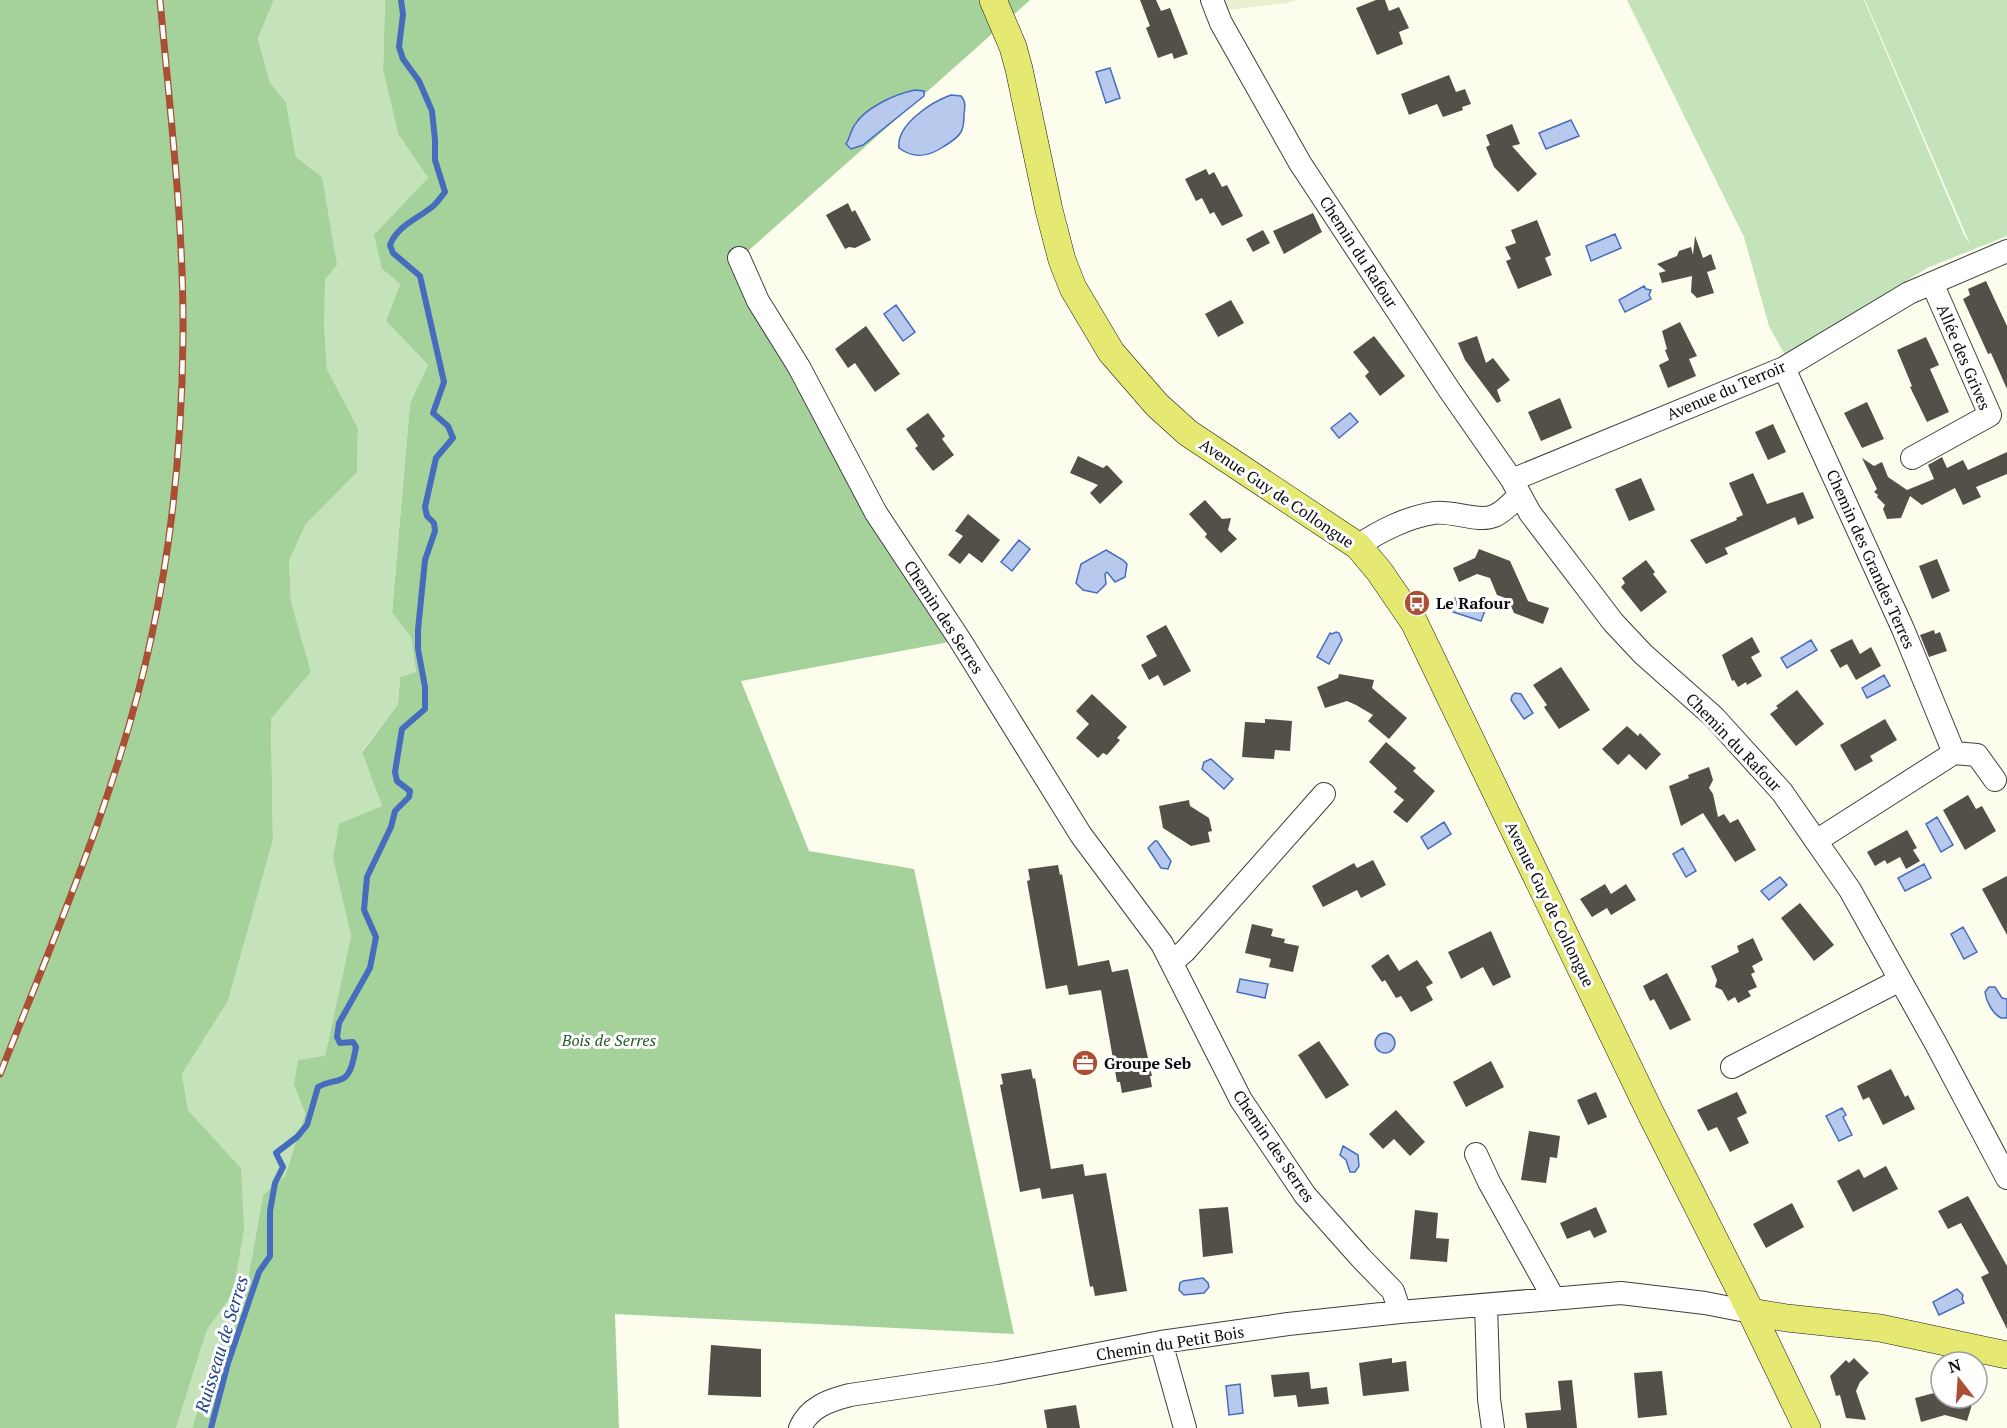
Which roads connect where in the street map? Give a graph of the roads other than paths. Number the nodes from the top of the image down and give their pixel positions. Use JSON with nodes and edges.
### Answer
{"nodes":[{"id":1,"x":993,"y":0,"type":"edge"},
{"id":2,"x":1212,"y":0,"type":"edge"},
{"id":3,"x":2007,"y":251,"type":"edge"},
{"id":4,"x":739,"y":258,"type":"dead end"},
{"id":5,"x":1932,"y":283,"type":"junction"},
{"id":6,"x":1784,"y":368,"type":"junction"},
{"id":7,"x":1912,"y":458,"type":"dead end"},
{"id":8,"x":1516,"y":488,"type":"junction"},
{"id":9,"x":1358,"y":546,"type":"junction"},
{"id":10,"x":1954,"y":753,"type":"junction"},
{"id":11,"x":1995,"y":780,"type":"dead end"},
{"id":12,"x":1324,"y":794,"type":"dead end"},
{"id":13,"x":1816,"y":841,"type":"junction"},
{"id":14,"x":1172,"y":962,"type":"junction"},
{"id":15,"x":1900,"y":980,"type":"junction"},
{"id":16,"x":1732,"y":1067,"type":"dead end"},
{"id":17,"x":1476,"y":1154,"type":"dead end"},
{"id":18,"x":2007,"y":1178,"type":"edge"},
{"id":19,"x":1554,"y":1299,"type":"junction"},
{"id":20,"x":1486,"y":1305,"type":"junction"},
{"id":21,"x":1400,"y":1312,"type":"junction"},
{"id":22,"x":1751,"y":1312,"type":"junction"},
{"id":23,"x":1161,"y":1342,"type":"junction"},
{"id":24,"x":2007,"y":1355,"type":"edge"},
{"id":25,"x":800,"y":1428,"type":"edge"},
{"id":26,"x":1185,"y":1428,"type":"edge"},
{"id":27,"x":1493,"y":1428,"type":"edge"},
{"id":28,"x":1807,"y":1428,"type":"edge"}],
"edges":[{"from":1,"to":9,"type":"main road","name":"Avenue Guy de Collongue"},
{"from":2,"to":8,"type":"street","name":"Chemin du Rafour"},
{"from":3,"to":5,"type":"street","name":"Avenue du Terroir"},
{"from":4,"to":14,"type":"street","name":"Chemin des Serres"},
{"from":5,"to":6,"type":"street","name":"Avenue du Terroir"},
{"from":5,"to":7,"type":"street","name":"Allée des Grives"},
{"from":6,"to":8,"type":"street","name":"Avenue du Terroir"},
{"from":6,"to":10,"type":"street","name":"Chemin des Grandes Terres"},
{"from":8,"to":9,"type":"street"},
{"from":8,"to":13,"type":"street","name":"Chemin du Rafour"},
{"from":9,"to":22,"type":"main road","name":"Avenue Guy de Collongue"},
{"from":10,"to":11,"type":"street"},
{"from":10,"to":13,"type":"street"},
{"from":12,"to":14,"type":"street"},
{"from":13,"to":15,"type":"street","name":"Chemin du Rafour"},
{"from":14,"to":21,"type":"street","name":"Chemin des Serres"},
{"from":15,"to":16,"type":"street"},
{"from":15,"to":18,"type":"street","name":"Chemin du Rafour"},
{"from":17,"to":19,"type":"street"},
{"from":19,"to":20,"type":"street","name":"Chemin du Petit Bois"},
{"from":19,"to":22,"type":"street","name":"Chemin du Petit Bois"},
{"from":20,"to":21,"type":"street","name":"Chemin du Petit Bois"},
{"from":20,"to":27,"type":"street"},
{"from":21,"to":23,"type":"street","name":"Chemin du Petit Bois"},
{"from":22,"to":24,"type":"main road"},
{"from":22,"to":28,"type":"main road","name":"Avenue Guy de Collongue"},
{"from":23,"to":25,"type":"street","name":"Chemin du Petit Bois"},
{"from":23,"to":26,"type":"street"}]}
